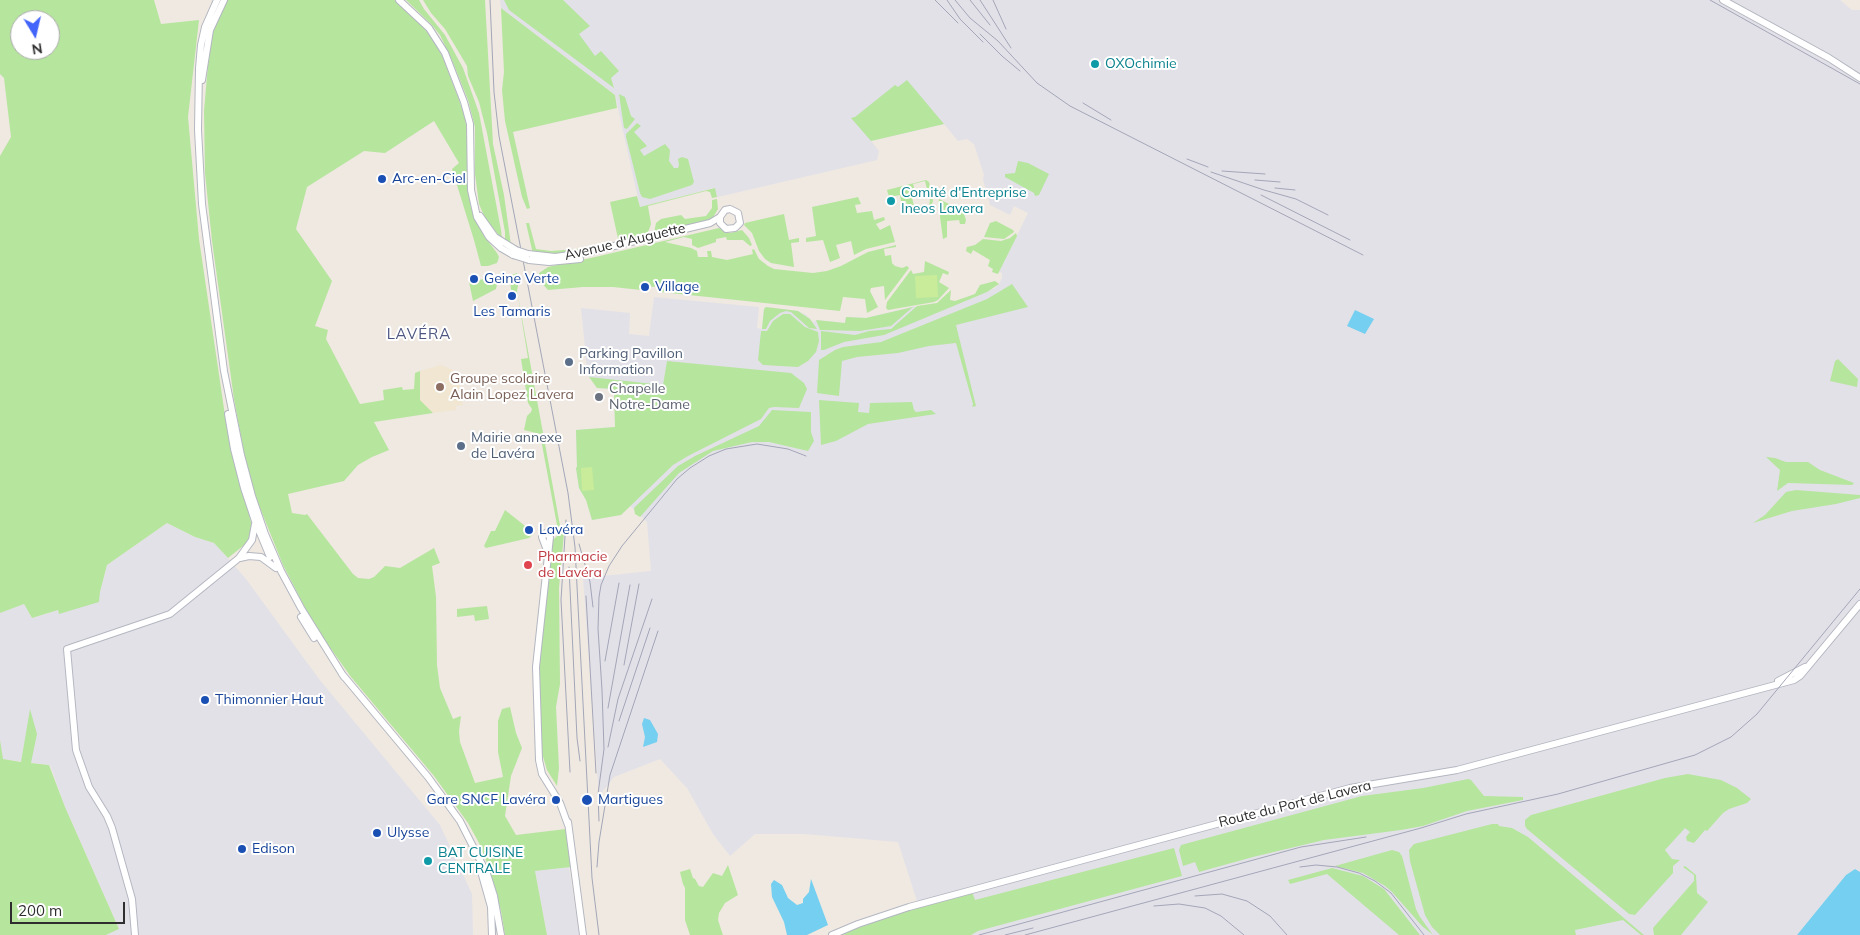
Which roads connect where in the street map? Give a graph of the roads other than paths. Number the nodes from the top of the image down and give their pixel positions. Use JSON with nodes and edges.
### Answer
{"nodes":[{"id":1,"x":217,"y":0,"type":"edge"},
{"id":2,"x":224,"y":0,"type":"edge"},
{"id":3,"x":399,"y":0,"type":"edge"},
{"id":4,"x":1723,"y":0,"type":"edge"},
{"id":5,"x":1860,"y":78,"type":"edge"},
{"id":6,"x":199,"y":99,"type":"junction"},
{"id":7,"x":474,"y":204,"type":"junction"},
{"id":8,"x":720,"y":217,"type":"junction"},
{"id":9,"x":722,"y":225,"type":"junction"},
{"id":10,"x":510,"y":251,"type":"junction"},
{"id":11,"x":528,"y":257,"type":"junction"},
{"id":12,"x":224,"y":371,"type":"junction"},
{"id":13,"x":255,"y":521,"type":"junction"},
{"id":14,"x":546,"y":539,"type":"dead end"},
{"id":15,"x":239,"y":558,"type":"junction"},
{"id":16,"x":276,"y":568,"type":"junction"},
{"id":17,"x":1860,"y":604,"type":"edge"},
{"id":18,"x":344,"y":677,"type":"junction"},
{"id":19,"x":472,"y":843,"type":"junction"},
{"id":20,"x":135,"y":935,"type":"edge"},
{"id":21,"x":492,"y":935,"type":"edge"},
{"id":22,"x":501,"y":935,"type":"edge"},
{"id":23,"x":584,"y":935,"type":"edge"},
{"id":24,"x":832,"y":935,"type":"edge"}],
"edges":[{"from":1,"to":6,"type":"main road"},
{"from":2,"to":6,"type":"main road"},
{"from":3,"to":7,"type":"main road"},
{"from":4,"to":5,"type":"main road"},
{"from":6,"to":12,"type":"main road"},
{"from":7,"to":10,"type":"main road","name":"Avenue d'Auguette"},
{"from":7,"to":10,"type":"main road"},
{"from":8,"to":9,"type":"main road"},
{"from":8,"to":9,"type":"main road"},
{"from":8,"to":11,"type":"main road","name":"Avenue d'Auguette"},
{"from":9,"to":11,"type":"main road","name":"Avenue d'Auguette"},
{"from":10,"to":11,"type":"main road","name":"Avenue d'Auguette","bridge":true},
{"from":12,"to":13,"type":"main road"},
{"from":12,"to":18,"type":"main road"},
{"from":13,"to":15,"type":"main road"},
{"from":13,"to":16,"type":"main road"},
{"from":14,"to":23,"type":"main road"},
{"from":15,"to":16,"type":"main road"},
{"from":15,"to":20,"type":"main road"},
{"from":16,"to":18,"type":"main road"},
{"from":17,"to":24,"type":"main road","name":"Route du Port de Lavera"},
{"from":18,"to":19,"type":"main road"},
{"from":19,"to":21,"type":"main road"},
{"from":19,"to":22,"type":"main road"}]}
